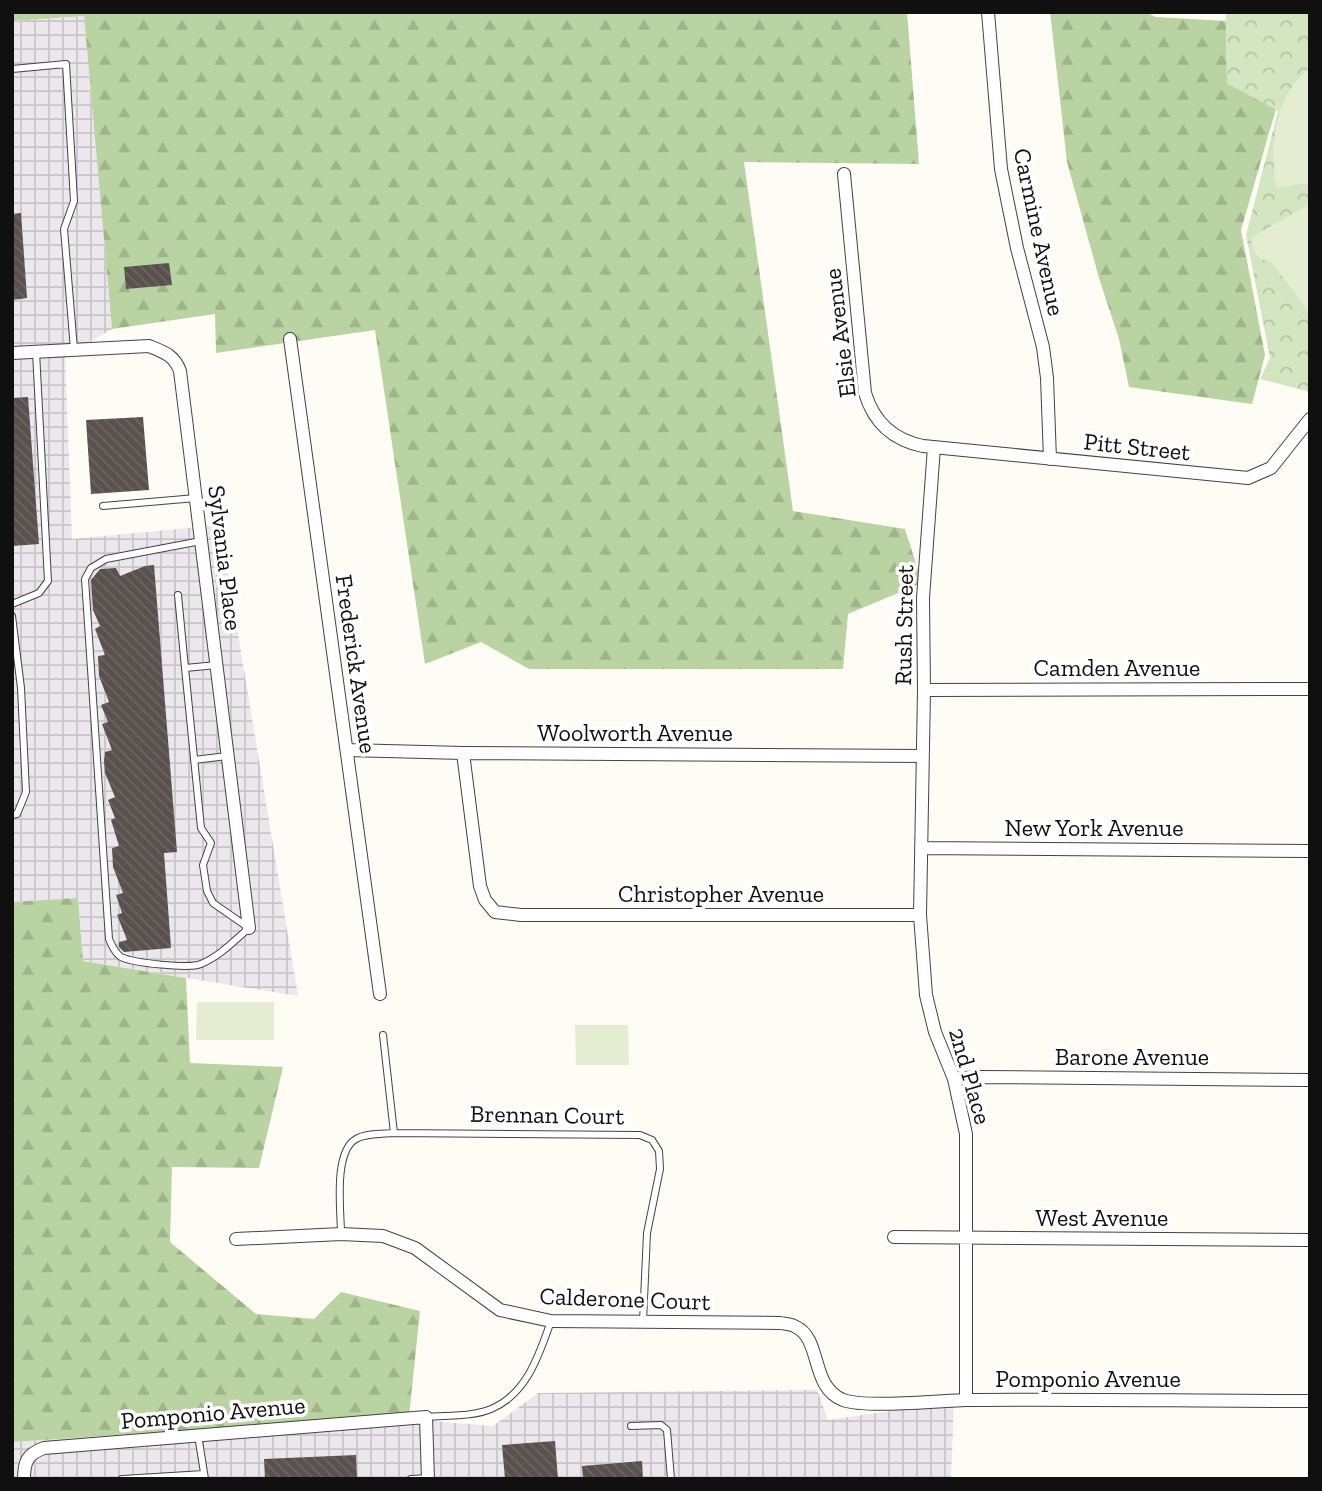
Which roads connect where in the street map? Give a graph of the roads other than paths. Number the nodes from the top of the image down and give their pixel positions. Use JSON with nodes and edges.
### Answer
{"nodes":[{"id":1,"x":988,"y":12,"type":"edge"},
{"id":2,"x":12,"y":69,"type":"edge"},
{"id":3,"x":844,"y":174,"type":"dead end"},
{"id":4,"x":290,"y":339,"type":"dead end"},
{"id":5,"x":74,"y":349,"type":"junction"},
{"id":6,"x":36,"y":352,"type":"junction"},
{"id":7,"x":12,"y":353,"type":"edge"},
{"id":8,"x":1310,"y":419,"type":"edge"},
{"id":9,"x":934,"y":447,"type":"junction"},
{"id":10,"x":1050,"y":459,"type":"junction"},
{"id":11,"x":196,"y":498,"type":"junction"},
{"id":12,"x":103,"y":506,"type":"dead end"},
{"id":13,"x":201,"y":541,"type":"junction"},
{"id":14,"x":178,"y":596,"type":"dead end"},
{"id":15,"x":12,"y":604,"type":"edge"},
{"id":16,"x":12,"y":616,"type":"edge"},
{"id":17,"x":217,"y":666,"type":"junction"},
{"id":18,"x":185,"y":668,"type":"junction"},
{"id":19,"x":1310,"y":689,"type":"edge"},
{"id":20,"x":924,"y":690,"type":"junction"},
{"id":21,"x":347,"y":750,"type":"junction"},
{"id":22,"x":463,"y":753,"type":"junction"},
{"id":23,"x":229,"y":756,"type":"junction"},
{"id":24,"x":922,"y":756,"type":"junction"},
{"id":25,"x":194,"y":760,"type":"junction"},
{"id":26,"x":12,"y":815,"type":"edge"},
{"id":27,"x":921,"y":848,"type":"junction"},
{"id":28,"x":1310,"y":851,"type":"edge"},
{"id":29,"x":920,"y":915,"type":"junction"},
{"id":30,"x":249,"y":928,"type":"junction"},
{"id":31,"x":380,"y":994,"type":"dead end"},
{"id":32,"x":383,"y":1034,"type":"dead end"},
{"id":33,"x":954,"y":1079,"type":"junction"},
{"id":34,"x":1310,"y":1080,"type":"edge"},
{"id":35,"x":394,"y":1133,"type":"junction"},
{"id":36,"x":341,"y":1234,"type":"junction"},
{"id":37,"x":894,"y":1237,"type":"dead end"},
{"id":38,"x":965,"y":1238,"type":"junction"},
{"id":39,"x":236,"y":1239,"type":"dead end"},
{"id":40,"x":1310,"y":1240,"type":"edge"},
{"id":41,"x":551,"y":1321,"type":"junction"},
{"id":42,"x":643,"y":1323,"type":"junction"},
{"id":43,"x":966,"y":1400,"type":"junction"},
{"id":44,"x":1310,"y":1401,"type":"edge"},
{"id":45,"x":867,"y":1403,"type":"joint"},
{"id":46,"x":426,"y":1417,"type":"junction"},
{"id":47,"x":631,"y":1426,"type":"dead end"},
{"id":48,"x":198,"y":1435,"type":"junction"},
{"id":49,"x":204,"y":1476,"type":"edge"},
{"id":50,"x":428,"y":1478,"type":"edge"},
{"id":51,"x":24,"y":1479,"type":"edge"},
{"id":52,"x":122,"y":1479,"type":"edge"},
{"id":53,"x":411,"y":1479,"type":"edge"},
{"id":54,"x":671,"y":1479,"type":"edge"}],
"edges":[{"from":1,"to":10,"type":"street","name":"Carmine Avenue"},
{"from":2,"to":5,"type":"lane"},
{"from":3,"to":9,"type":"street","name":"Elsie Avenue"},
{"from":4,"to":21,"type":"street","name":"Frederick Avenue"},
{"from":5,"to":6,"type":"street","name":"Sylvania Place"},
{"from":5,"to":11,"type":"street","name":"Sylvania Place"},
{"from":6,"to":7,"type":"street","name":"Sylvania Place"},
{"from":6,"to":15,"type":"lane"},
{"from":8,"to":10,"type":"street","name":"Pitt Street"},
{"from":9,"to":10,"type":"street","name":"Pitt Street"},
{"from":9,"to":20,"type":"street","name":"Rush Street"},
{"from":11,"to":12,"type":"lane"},
{"from":11,"to":13,"type":"street","name":"Sylvania Place"},
{"from":13,"to":17,"type":"street","name":"Sylvania Place"},
{"from":13,"to":30,"type":"lane"},
{"from":14,"to":18,"type":"lane"},
{"from":16,"to":26,"type":"lane"},
{"from":17,"to":18,"type":"lane"},
{"from":17,"to":23,"type":"street","name":"Sylvania Place"},
{"from":18,"to":25,"type":"lane"},
{"from":19,"to":20,"type":"street","name":"Camden Avenue"},
{"from":20,"to":24,"type":"street","name":"Rush Street"},
{"from":21,"to":22,"type":"street","name":"Woolworth Avenue"},
{"from":21,"to":31,"type":"street","name":"Frederick Avenue"},
{"from":22,"to":24,"type":"street","name":"Woolworth Avenue"},
{"from":22,"to":29,"type":"street","name":"Christopher Avenue"},
{"from":23,"to":25,"type":"lane"},
{"from":23,"to":30,"type":"street","name":"Sylvania Place"},
{"from":24,"to":27,"type":"street","name":"Rush Street"},
{"from":25,"to":30,"type":"lane"},
{"from":27,"to":28,"type":"street","name":"New York Avenue"},
{"from":27,"to":29,"type":"street","name":"2nd Place"},
{"from":29,"to":33,"type":"street","name":"2nd Place"},
{"from":32,"to":35,"type":"lane"},
{"from":33,"to":34,"type":"street","name":"Barone Avenue"},
{"from":33,"to":38,"type":"street","name":"2nd Place"},
{"from":35,"to":36,"type":"lane","name":"Brennan Court"},
{"from":35,"to":42,"type":"lane","name":"Brennan Court"},
{"from":36,"to":39,"type":"street","name":"Calderone Court"},
{"from":36,"to":41,"type":"street","name":"Calderone Court"},
{"from":37,"to":38,"type":"street","name":"West Avenue"},
{"from":38,"to":40,"type":"street","name":"West Avenue"},
{"from":38,"to":43,"type":"street","name":"2nd Place"},
{"from":41,"to":42,"type":"street","name":"Calderone Court"},
{"from":41,"to":46,"type":"lane"},
{"from":42,"to":45,"type":"street","name":"Calderone Court"},
{"from":43,"to":44,"type":"street","name":"Pomponio Avenue"},
{"from":43,"to":45,"type":"street","name":"Pomponio Avenue"},
{"from":46,"to":48,"type":"street","name":"Pomponio Avenue"},
{"from":46,"to":50,"type":"street"},
{"from":47,"to":54,"type":"lane"},
{"from":48,"to":49,"type":"lane"},
{"from":48,"to":51,"type":"street","name":"Pomponio Avenue"},
{"from":49,"to":52,"type":"lane"},
{"from":50,"to":53,"type":"lane"}]}
